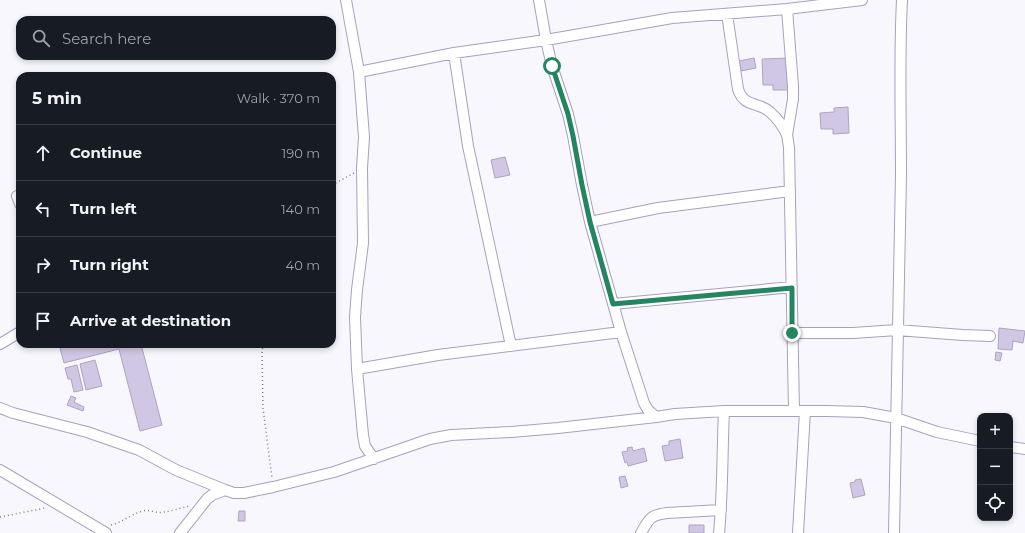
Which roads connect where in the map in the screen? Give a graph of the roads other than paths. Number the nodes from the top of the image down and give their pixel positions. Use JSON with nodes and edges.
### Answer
{"nodes":[{"id":1,"x":346,"y":0,"type":"edge"},
{"id":2,"x":539,"y":0,"type":"edge"},
{"id":3,"x":862,"y":0,"type":"edge"},
{"id":4,"x":902,"y":0,"type":"edge"},
{"id":5,"x":787,"y":9,"type":"junction"},
{"id":6,"x":727,"y":14,"type":"junction"},
{"id":7,"x":546,"y":40,"type":"junction"},
{"id":8,"x":454,"y":53,"type":"junction"},
{"id":9,"x":359,"y":72,"type":"junction"},
{"id":10,"x":787,"y":135,"type":"junction"},
{"id":11,"x":790,"y":191,"type":"junction"},
{"id":12,"x":590,"y":222,"type":"junction"},
{"id":13,"x":792,"y":288,"type":"junction"},
{"id":14,"x":613,"y":304,"type":"junction"},
{"id":15,"x":897,"y":330,"type":"junction"},
{"id":16,"x":621,"y":332,"type":"junction"},
{"id":17,"x":792,"y":333,"type":"junction"},
{"id":18,"x":16,"y":334,"type":"edge"},
{"id":19,"x":990,"y":336,"type":"dead end"},
{"id":20,"x":0,"y":344,"type":"edge"},
{"id":21,"x":511,"y":346,"type":"junction"},
{"id":22,"x":357,"y":369,"type":"junction"},
{"id":23,"x":0,"y":408,"type":"edge"},
{"id":24,"x":724,"y":411,"type":"junction"},
{"id":25,"x":794,"y":411,"type":"junction"},
{"id":26,"x":805,"y":411,"type":"junction"},
{"id":27,"x":656,"y":417,"type":"junction"},
{"id":28,"x":896,"y":418,"type":"junction"},
{"id":29,"x":977,"y":440,"type":"edge"},
{"id":30,"x":1013,"y":448,"type":"edge"},
{"id":31,"x":1025,"y":450,"type":"edge"},
{"id":32,"x":374,"y":459,"type":"junction"},
{"id":33,"x":0,"y":470,"type":"edge"},
{"id":34,"x":224,"y":490,"type":"junction"},
{"id":35,"x":721,"y":510,"type":"junction"},
{"id":36,"x":108,"y":529,"type":"edge"},
{"id":37,"x":180,"y":533,"type":"edge"},
{"id":38,"x":641,"y":533,"type":"edge"},
{"id":39,"x":719,"y":533,"type":"edge"},
{"id":40,"x":798,"y":533,"type":"edge"},
{"id":41,"x":894,"y":533,"type":"edge"}],
"edges":[{"from":1,"to":9,"type":"street"},
{"from":2,"to":7,"type":"street"},
{"from":3,"to":5,"type":"street"},
{"from":4,"to":15,"type":"street"},
{"from":5,"to":6,"type":"street"},
{"from":5,"to":10,"type":"street"},
{"from":6,"to":7,"type":"street"},
{"from":6,"to":10,"type":"street"},
{"from":7,"to":8,"type":"street"},
{"from":7,"to":12,"type":"street"},
{"from":8,"to":9,"type":"street"},
{"from":8,"to":21,"type":"street"},
{"from":9,"to":22,"type":"street"},
{"from":10,"to":11,"type":"street"},
{"from":11,"to":12,"type":"street"},
{"from":11,"to":13,"type":"street"},
{"from":12,"to":14,"type":"street"},
{"from":13,"to":14,"type":"street"},
{"from":13,"to":17,"type":"street"},
{"from":14,"to":16,"type":"street"},
{"from":15,"to":17,"type":"street"},
{"from":15,"to":19,"type":"street"},
{"from":15,"to":28,"type":"street"},
{"from":16,"to":21,"type":"street"},
{"from":16,"to":27,"type":"street"},
{"from":17,"to":25,"type":"street"},
{"from":18,"to":20,"type":"street"},
{"from":21,"to":22,"type":"street"},
{"from":22,"to":32,"type":"street"},
{"from":23,"to":34,"type":"street"},
{"from":24,"to":25,"type":"street"},
{"from":24,"to":27,"type":"street"},
{"from":24,"to":35,"type":"street"},
{"from":25,"to":26,"type":"street"},
{"from":26,"to":28,"type":"street"},
{"from":26,"to":40,"type":"street"},
{"from":27,"to":32,"type":"street"},
{"from":28,"to":29,"type":"street"},
{"from":28,"to":41,"type":"street"},
{"from":30,"to":31,"type":"street"},
{"from":32,"to":34,"type":"street"},
{"from":33,"to":36,"type":"street"},
{"from":34,"to":37,"type":"street"},
{"from":35,"to":38,"type":"street"},
{"from":35,"to":39,"type":"street"}]}
